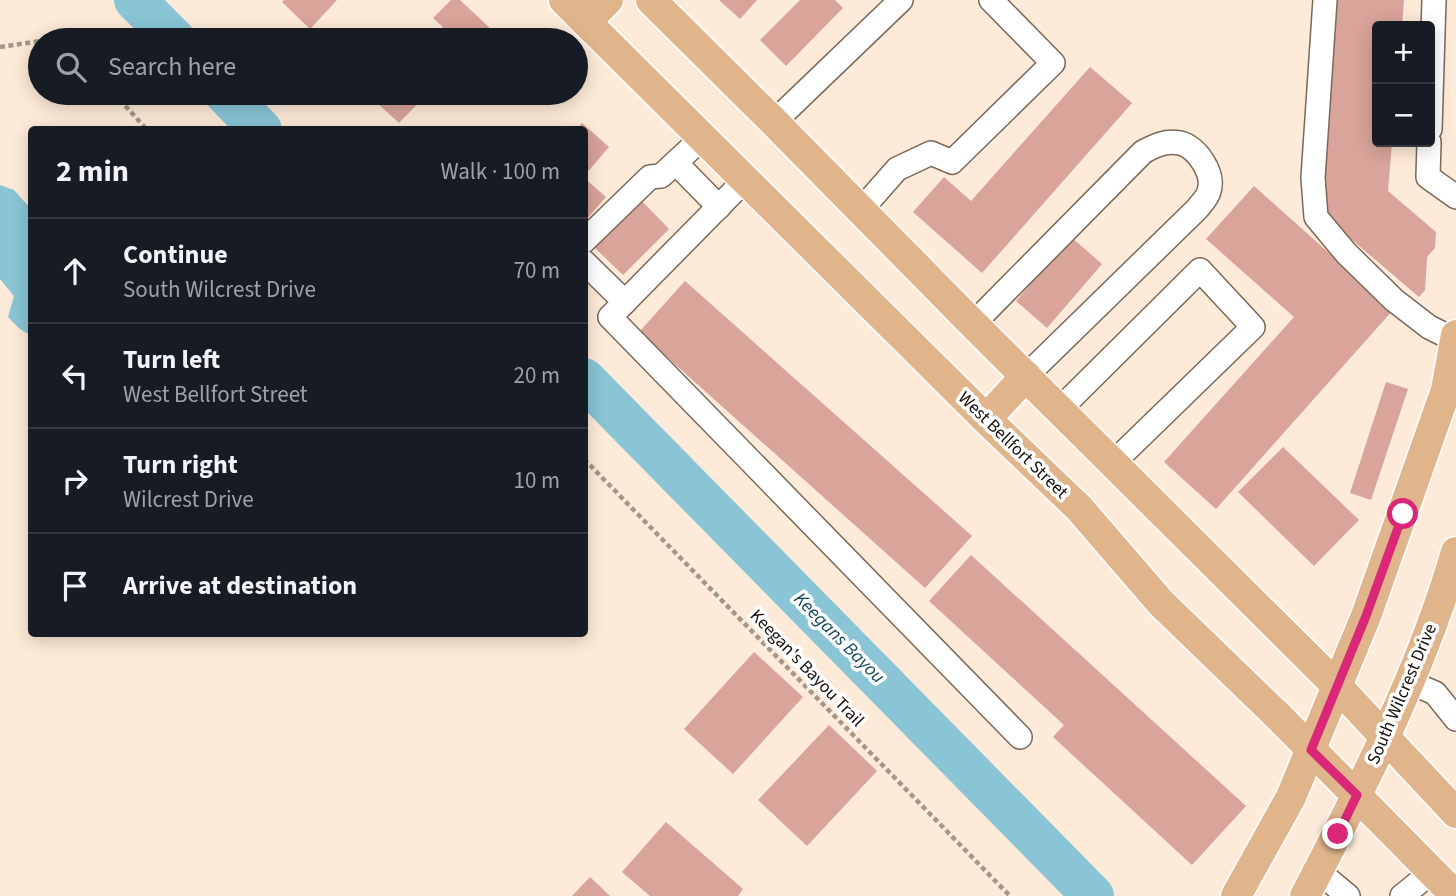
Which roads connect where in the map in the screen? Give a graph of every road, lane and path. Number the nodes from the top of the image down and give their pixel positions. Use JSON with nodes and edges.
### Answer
{"nodes":[{"id":1,"x":564,"y":0,"type":"edge"},
{"id":2,"x":608,"y":0,"type":"edge"},
{"id":3,"x":651,"y":0,"type":"edge"},
{"id":4,"x":901,"y":0,"type":"edge"},
{"id":5,"x":991,"y":0,"type":"edge"},
{"id":6,"x":1325,"y":0,"type":"edge"},
{"id":7,"x":1434,"y":0,"type":"edge"},
{"id":8,"x":586,"y":22,"type":"junction"},
{"id":9,"x":28,"y":43,"type":"edge"},
{"id":10,"x":0,"y":47,"type":"edge"},
{"id":11,"x":1431,"y":84,"type":"edge"},
{"id":12,"x":125,"y":105,"type":"edge"},
{"id":13,"x":774,"y":122,"type":"junction"},
{"id":14,"x":143,"y":126,"type":"edge"},
{"id":15,"x":702,"y":138,"type":"junction"},
{"id":16,"x":1429,"y":147,"type":"edge"},
{"id":17,"x":676,"y":163,"type":"junction"},
{"id":18,"x":745,"y":180,"type":"junction"},
{"id":19,"x":1456,"y":197,"type":"edge"},
{"id":20,"x":719,"y":207,"type":"junction"},
{"id":21,"x":861,"y":210,"type":"junction"},
{"id":22,"x":588,"y":237,"type":"edge"},
{"id":23,"x":588,"y":266,"type":"edge"},
{"id":24,"x":625,"y":302,"type":"junction"},
{"id":25,"x":973,"y":324,"type":"junction"},
{"id":26,"x":1456,"y":338,"type":"edge"},
{"id":27,"x":1027,"y":376,"type":"junction"},
{"id":28,"x":1060,"y":409,"type":"junction"},
{"id":29,"x":986,"y":419,"type":"junction"},
{"id":30,"x":1114,"y":462,"type":"junction"},
{"id":31,"x":588,"y":463,"type":"edge"},
{"id":32,"x":1456,"y":552,"type":"edge"},
{"id":33,"x":1409,"y":682,"type":"junction"},
{"id":34,"x":1337,"y":686,"type":"junction"},
{"id":35,"x":1456,"y":719,"type":"edge"},
{"id":36,"x":1020,"y":737,"type":"dead end"},
{"id":37,"x":1385,"y":738,"type":"junction"},
{"id":38,"x":1311,"y":750,"type":"junction"},
{"id":39,"x":1357,"y":795,"type":"junction"},
{"id":40,"x":1456,"y":813,"type":"edge"},
{"id":41,"x":1433,"y":871,"type":"junction"},
{"id":42,"x":1311,"y":883,"type":"edge"},
{"id":43,"x":1010,"y":896,"type":"edge"},
{"id":44,"x":1236,"y":896,"type":"edge"},
{"id":45,"x":1348,"y":896,"type":"edge"},
{"id":46,"x":1402,"y":896,"type":"edge"},
{"id":47,"x":1456,"y":896,"type":"edge"}],
"edges":[{"from":1,"to":8,"type":"main road","name":"West Bellfort Street"},
{"from":2,"to":8,"type":"main road"},
{"from":3,"to":13,"type":"main road"},
{"from":4,"to":13,"type":"lane"},
{"from":5,"to":21,"type":"lane"},
{"from":6,"to":26,"type":"lane"},
{"from":7,"to":11,"type":"lane"},
{"from":8,"to":15,"type":"main road","name":"West Bellfort Street"},
{"from":9,"to":10,"type":"path"},
{"from":12,"to":14,"type":"path"},
{"from":13,"to":21,"type":"main road"},
{"from":15,"to":17,"type":"lane"},
{"from":15,"to":18,"type":"main road","name":"West Bellfort Street"},
{"from":16,"to":19,"type":"lane"},
{"from":17,"to":20,"type":"lane"},
{"from":17,"to":22,"type":"lane"},
{"from":18,"to":20,"type":"lane"},
{"from":18,"to":29,"type":"main road","name":"West Bellfort Street"},
{"from":20,"to":24,"type":"lane"},
{"from":21,"to":25,"type":"main road"},
{"from":23,"to":24,"type":"lane"},
{"from":24,"to":36,"type":"lane"},
{"from":25,"to":27,"type":"main road"},
{"from":25,"to":27,"type":"lane"},
{"from":26,"to":34,"type":"main road"},
{"from":27,"to":28,"type":"main road"},
{"from":27,"to":29,"type":"main road"},
{"from":28,"to":30,"type":"main road"},
{"from":28,"to":30,"type":"lane"},
{"from":29,"to":38,"type":"main road","name":"West Bellfort Street"},
{"from":30,"to":34,"type":"main road"},
{"from":31,"to":43,"type":"path","name":"Keegan's Bayou Trail"},
{"from":32,"to":33,"type":"main road","name":"South Wilcrest Drive"},
{"from":33,"to":35,"type":"lane"},
{"from":33,"to":37,"type":"main road","name":"South Wilcrest Drive"},
{"from":34,"to":37,"type":"main road"},
{"from":34,"to":38,"type":"main road"},
{"from":37,"to":39,"type":"main road","name":"South Wilcrest Drive"},
{"from":37,"to":40,"type":"main road"},
{"from":38,"to":39,"type":"main road","name":"West Bellfort Street"},
{"from":38,"to":44,"type":"main road"},
{"from":39,"to":41,"type":"main road","name":"West Bellfort Street"},
{"from":39,"to":42,"type":"main road","name":"South Wilcrest Drive"},
{"from":41,"to":46,"type":"lane"},
{"from":41,"to":47,"type":"main road","name":"West Bellfort Street"},
{"from":42,"to":45,"type":"lane"}]}
